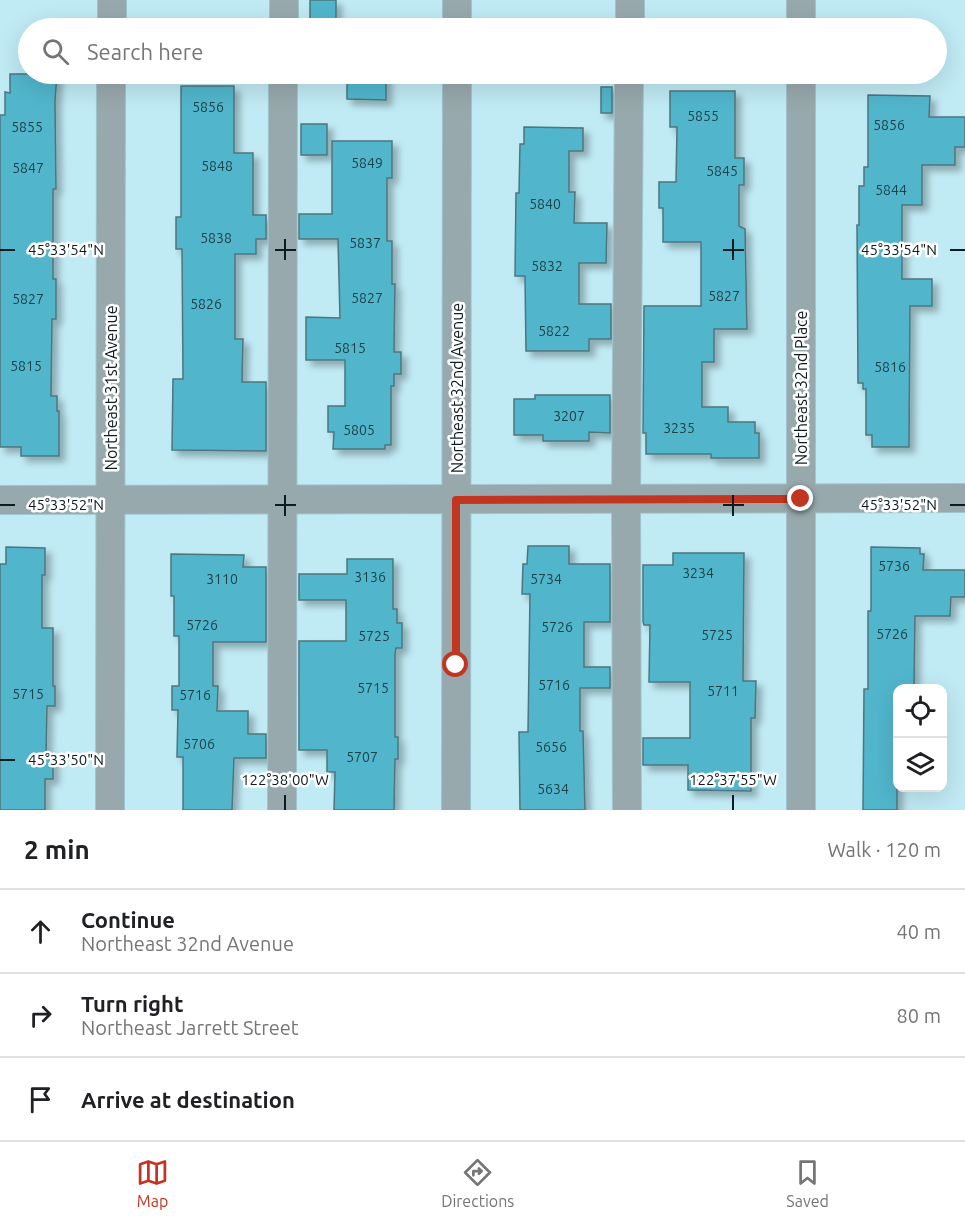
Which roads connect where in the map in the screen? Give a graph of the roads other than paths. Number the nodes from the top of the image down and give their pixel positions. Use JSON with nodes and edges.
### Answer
{"nodes":[{"id":1,"x":112,"y":0,"type":"edge"},
{"id":2,"x":284,"y":0,"type":"edge"},
{"id":3,"x":457,"y":0,"type":"edge"},
{"id":4,"x":630,"y":0,"type":"edge"},
{"id":5,"x":801,"y":0,"type":"edge"},
{"id":6,"x":112,"y":18,"type":"edge"},
{"id":7,"x":284,"y":18,"type":"edge"},
{"id":8,"x":457,"y":18,"type":"edge"},
{"id":9,"x":630,"y":18,"type":"edge"},
{"id":10,"x":801,"y":18,"type":"edge"},
{"id":11,"x":111,"y":84,"type":"edge"},
{"id":12,"x":283,"y":84,"type":"edge"},
{"id":13,"x":457,"y":84,"type":"edge"},
{"id":14,"x":629,"y":84,"type":"edge"},
{"id":15,"x":801,"y":84,"type":"edge"},
{"id":16,"x":965,"y":498,"type":"edge"},
{"id":17,"x":626,"y":499,"type":"junction"},
{"id":18,"x":801,"y":499,"type":"junction"},
{"id":19,"x":110,"y":500,"type":"junction"},
{"id":20,"x":282,"y":500,"type":"junction"},
{"id":21,"x":456,"y":500,"type":"junction"},
{"id":22,"x":0,"y":501,"type":"edge"},
{"id":23,"x":110,"y":810,"type":"edge"},
{"id":24,"x":282,"y":810,"type":"edge"},
{"id":25,"x":456,"y":810,"type":"edge"},
{"id":26,"x":627,"y":810,"type":"edge"},
{"id":27,"x":801,"y":810,"type":"edge"}],
"edges":[{"from":1,"to":6,"type":"street"},
{"from":2,"to":7,"type":"street"},
{"from":3,"to":8,"type":"street"},
{"from":4,"to":9,"type":"street"},
{"from":5,"to":10,"type":"street"},
{"from":11,"to":19,"type":"street","name":"Northeast 31st Avenue"},
{"from":12,"to":20,"type":"street"},
{"from":13,"to":21,"type":"street","name":"Northeast 32nd Avenue"},
{"from":14,"to":17,"type":"street"},
{"from":15,"to":18,"type":"street","name":"Northeast 32nd Place"},
{"from":16,"to":18,"type":"street"},
{"from":17,"to":18,"type":"street"},
{"from":17,"to":21,"type":"street"},
{"from":17,"to":26,"type":"street"},
{"from":18,"to":27,"type":"street","name":"Northeast 32nd Place"},
{"from":19,"to":20,"type":"street"},
{"from":19,"to":22,"type":"street"},
{"from":19,"to":23,"type":"street","name":"Northeast 31st Avenue"},
{"from":20,"to":21,"type":"street"},
{"from":20,"to":24,"type":"street"},
{"from":21,"to":25,"type":"street","name":"Northeast 32nd Avenue"}]}
